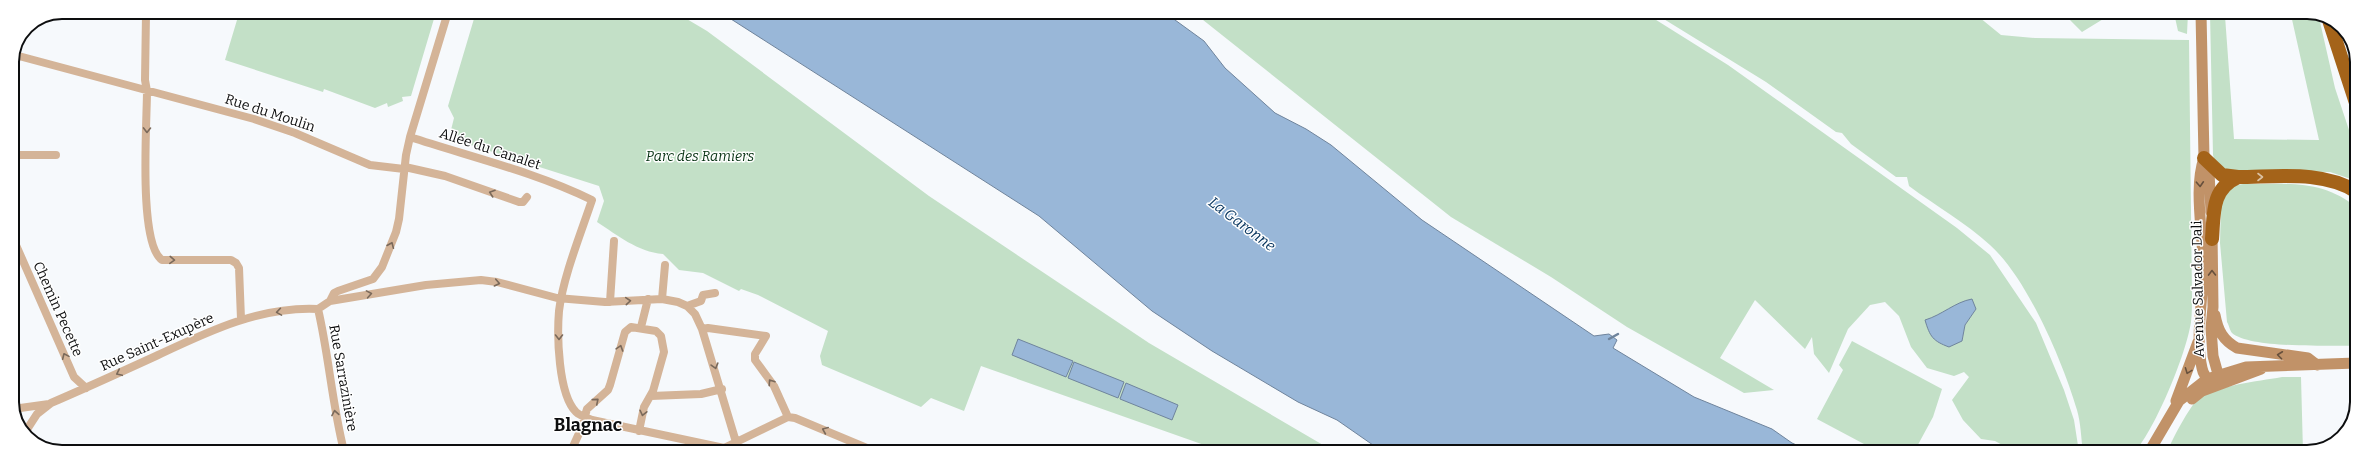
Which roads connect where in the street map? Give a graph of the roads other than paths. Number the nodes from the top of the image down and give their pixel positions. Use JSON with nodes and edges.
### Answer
{"nodes":[{"id":1,"x":146,"y":19,"type":"edge"},
{"id":2,"x":446,"y":19,"type":"edge"},
{"id":3,"x":2202,"y":19,"type":"edge"},
{"id":4,"x":2331,"y":27,"type":"edge"},
{"id":5,"x":20,"y":56,"type":"edge"},
{"id":6,"x":2350,"y":84,"type":"edge"},
{"id":7,"x":148,"y":91,"type":"junction"},
{"id":8,"x":410,"y":137,"type":"junction"},
{"id":9,"x":19,"y":155,"type":"edge"},
{"id":10,"x":56,"y":155,"type":"dead end"},
{"id":11,"x":2204,"y":158,"type":"junction"},
{"id":12,"x":405,"y":168,"type":"junction"},
{"id":13,"x":2238,"y":177,"type":"junction"},
{"id":14,"x":2350,"y":188,"type":"edge"},
{"id":15,"x":527,"y":197,"type":"dead end"},
{"id":16,"x":2212,"y":239,"type":"junction"},
{"id":17,"x":614,"y":241,"type":"dead end"},
{"id":18,"x":19,"y":252,"type":"edge"},
{"id":19,"x":665,"y":265,"type":"dead end"},
{"id":20,"x":715,"y":293,"type":"dead end"},
{"id":21,"x":562,"y":298,"type":"junction"},
{"id":22,"x":648,"y":299,"type":"junction"},
{"id":23,"x":662,"y":299,"type":"junction"},
{"id":24,"x":330,"y":301,"type":"junction"},
{"id":25,"x":610,"y":302,"type":"junction"},
{"id":26,"x":687,"y":306,"type":"junction"},
{"id":27,"x":2213,"y":307,"type":"junction"},
{"id":28,"x":318,"y":309,"type":"junction"},
{"id":29,"x":241,"y":319,"type":"junction"},
{"id":30,"x":641,"y":327,"type":"junction"},
{"id":31,"x":702,"y":329,"type":"junction"},
{"id":32,"x":2200,"y":334,"type":"junction"},
{"id":33,"x":2350,"y":363,"type":"edge"},
{"id":34,"x":2317,"y":365,"type":"junction"},
{"id":35,"x":2266,"y":367,"type":"junction"},
{"id":36,"x":2218,"y":374,"type":"junction"},
{"id":37,"x":2211,"y":382,"type":"junction"},
{"id":38,"x":86,"y":388,"type":"junction"},
{"id":39,"x":722,"y":389,"type":"junction"},
{"id":40,"x":651,"y":396,"type":"junction"},
{"id":41,"x":51,"y":404,"type":"junction"},
{"id":42,"x":20,"y":408,"type":"edge"},
{"id":43,"x":788,"y":417,"type":"junction"},
{"id":44,"x":585,"y":418,"type":"junction"},
{"id":45,"x":2169,"y":418,"type":"junction"},
{"id":46,"x":28,"y":428,"type":"edge"},
{"id":47,"x":639,"y":431,"type":"junction"},
{"id":48,"x":736,"y":442,"type":"junction"},
{"id":49,"x":342,"y":445,"type":"edge"},
{"id":50,"x":573,"y":445,"type":"edge"},
{"id":51,"x":702,"y":445,"type":"edge"},
{"id":52,"x":732,"y":445,"type":"edge"},
{"id":53,"x":860,"y":445,"type":"edge"},
{"id":54,"x":2153,"y":445,"type":"edge"}],
"edges":[{"from":1,"to":7,"type":"street"},
{"from":2,"to":8,"type":"street"},
{"from":3,"to":11,"type":"street","name":"Avenue Salvador Dali"},
{"from":4,"to":6,"type":"highway"},
{"from":5,"to":7,"type":"street","name":"Rue du Moulin"},
{"from":7,"to":12,"type":"street","name":"Rue du Moulin"},
{"from":7,"to":29,"type":"street","one_way":true},
{"from":8,"to":12,"type":"street"},
{"from":8,"to":21,"type":"street","name":"Allée du Canalet"},
{"from":9,"to":10,"type":"street"},
{"from":11,"to":13,"type":"highway"},
{"from":11,"to":16,"type":"street","name":"Avenue Salvador Dali"},
{"from":11,"to":32,"type":"street","name":"Avenue Salvador Dali","one_way":true},
{"from":15,"to":12,"type":"street","name":"Rue du Moulin","one_way":true},
{"from":24,"to":12,"type":"street","one_way":true},
{"from":13,"to":14,"type":"highway","one_way":true},
{"from":13,"to":16,"type":"highway"},
{"from":27,"to":16,"type":"street","name":"Avenue Salvador Dali","one_way":true},
{"from":17,"to":25,"type":"street"},
{"from":38,"to":18,"type":"street","name":"Chemin Pecette","one_way":true},
{"from":19,"to":23,"type":"street"},
{"from":20,"to":26,"type":"street"},
{"from":24,"to":21,"type":"street","one_way":true},
{"from":21,"to":25,"type":"street"},
{"from":21,"to":44,"type":"street","one_way":true},
{"from":22,"to":23,"type":"street"},
{"from":25,"to":22,"type":"street","one_way":true},
{"from":22,"to":30,"type":"street"},
{"from":23,"to":26,"type":"street"},
{"from":24,"to":28,"type":"street"},
{"from":26,"to":31,"type":"street"},
{"from":34,"to":27,"type":"street","one_way":true},
{"from":27,"to":36,"type":"street","name":"Avenue Salvador Dali"},
{"from":28,"to":29,"type":"street","name":"Rue Saint-Exupère","one_way":true},
{"from":49,"to":28,"type":"street","name":"Rue Sarrazinière","one_way":true},
{"from":29,"to":38,"type":"street","name":"Rue Saint-Exupère","one_way":true},
{"from":30,"to":40,"type":"street"},
{"from":44,"to":30,"type":"street","one_way":true},
{"from":31,"to":39,"type":"street","one_way":true},
{"from":43,"to":31,"type":"street","one_way":true},
{"from":32,"to":37,"type":"street","name":"Avenue Salvador Dali"},
{"from":32,"to":45,"type":"street","name":"Avenue Salvador Dali","one_way":true},
{"from":33,"to":34,"type":"street"},
{"from":34,"to":35,"type":"street"},
{"from":35,"to":36,"type":"street"},
{"from":35,"to":37,"type":"street"},
{"from":36,"to":37,"type":"street","name":"Avenue Salvador Dali"},
{"from":37,"to":45,"type":"street"},
{"from":38,"to":41,"type":"street","name":"Rue Saint-Exupère"},
{"from":39,"to":40,"type":"street"},
{"from":39,"to":48,"type":"street"},
{"from":40,"to":47,"type":"street","one_way":true},
{"from":41,"to":42,"type":"street"},
{"from":41,"to":46,"type":"street","name":"Rue Saint-Exupère"},
{"from":43,"to":48,"type":"street"},
{"from":53,"to":43,"type":"street","one_way":true},
{"from":44,"to":47,"type":"street"},
{"from":44,"to":50,"type":"street"},
{"from":45,"to":54,"type":"street"},
{"from":47,"to":51,"type":"street"},
{"from":48,"to":52,"type":"street"}]}
